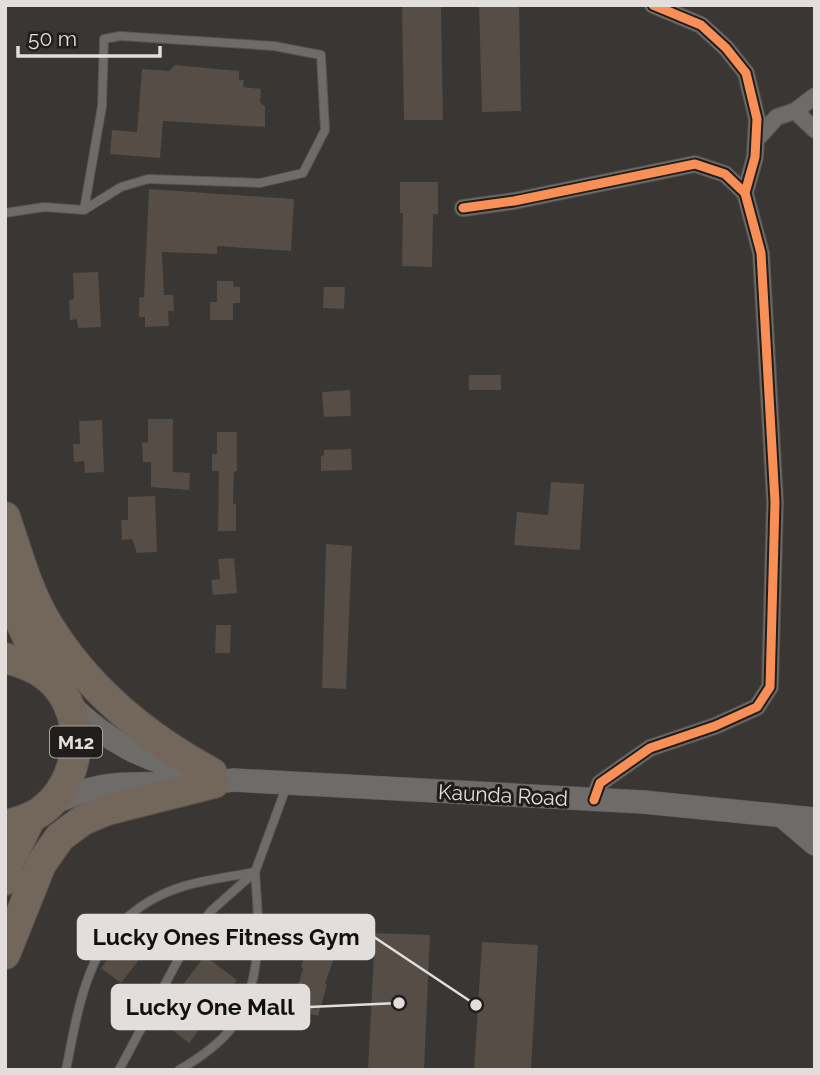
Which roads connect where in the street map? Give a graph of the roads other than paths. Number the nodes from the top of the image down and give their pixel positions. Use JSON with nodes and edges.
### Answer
{"nodes":[{"id":1,"x":653,"y":5,"type":"edge"},
{"id":2,"x":815,"y":96,"type":"edge"},
{"id":3,"x":795,"y":111,"type":"junction"},
{"id":4,"x":815,"y":131,"type":"edge"},
{"id":5,"x":756,"y":140,"type":"junction"},
{"id":6,"x":745,"y":193,"type":"junction"},
{"id":7,"x":463,"y":208,"type":"dead end"},
{"id":8,"x":84,"y":210,"type":"junction"},
{"id":9,"x":5,"y":213,"type":"edge"},
{"id":10,"x":5,"y":518,"type":"edge"},
{"id":11,"x":5,"y":658,"type":"edge"},
{"id":12,"x":49,"y":678,"type":"junction"},
{"id":13,"x":68,"y":703,"type":"junction"},
{"id":14,"x":220,"y":779,"type":"junction"},
{"id":15,"x":288,"y":782,"type":"junction"},
{"id":16,"x":594,"y":800,"type":"junction"},
{"id":17,"x":780,"y":815,"type":"junction"},
{"id":18,"x":29,"y":816,"type":"edge"},
{"id":19,"x":815,"y":819,"type":"edge"},
{"id":20,"x":815,"y":844,"type":"edge"},
{"id":21,"x":255,"y":872,"type":"junction"},
{"id":22,"x":5,"y":880,"type":"edge"},
{"id":23,"x":5,"y":954,"type":"edge"},
{"id":24,"x":66,"y":1070,"type":"edge"},
{"id":25,"x":119,"y":1070,"type":"edge"},
{"id":26,"x":178,"y":1070,"type":"edge"}],
"edges":[{"from":1,"to":5,"type":"street"},
{"from":2,"to":3,"type":"street"},
{"from":3,"to":4,"type":"street"},
{"from":3,"to":5,"type":"street"},
{"from":5,"to":6,"type":"street"},
{"from":6,"to":7,"type":"street"},
{"from":6,"to":16,"type":"street"},
{"from":8,"to":8,"type":"lane"},
{"from":8,"to":9,"type":"lane"},
{"from":10,"to":12,"type":"highway","number":"M12"},
{"from":10,"to":14,"type":"highway"},
{"from":11,"to":12,"type":"highway","number":"M12"},
{"from":12,"to":13,"type":"highway","number":"M12"},
{"from":13,"to":14,"type":"main road","name":"Kaunda Road"},
{"from":13,"to":18,"type":"highway","number":"M12"},
{"from":14,"to":15,"type":"main road","name":"Kaunda Road"},
{"from":14,"to":18,"type":"main road","name":"Kaunda Road"},
{"from":14,"to":23,"type":"highway"},
{"from":15,"to":16,"type":"main road","name":"Kaunda Road"},
{"from":15,"to":21,"type":"lane"},
{"from":16,"to":17,"type":"main road","name":"Kaunda Road"},
{"from":17,"to":19,"type":"main road","name":"Kaunda Road"},
{"from":17,"to":20,"type":"main road"},
{"from":18,"to":22,"type":"highway","number":"M12"},
{"from":21,"to":24,"type":"lane"},
{"from":21,"to":25,"type":"lane"},
{"from":21,"to":26,"type":"lane"}]}
